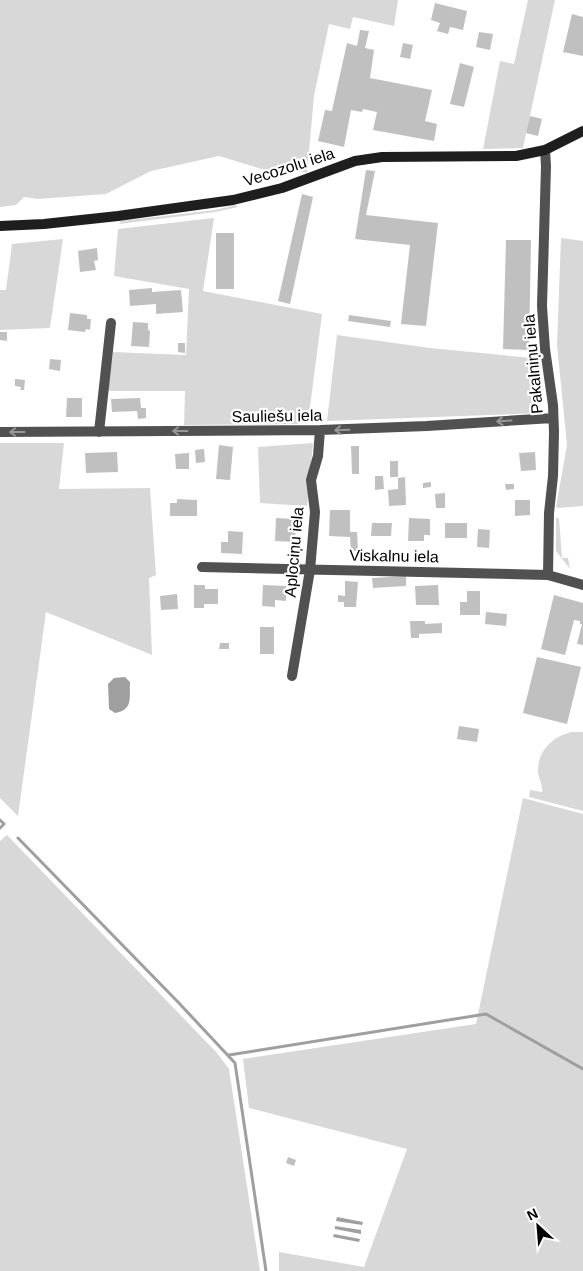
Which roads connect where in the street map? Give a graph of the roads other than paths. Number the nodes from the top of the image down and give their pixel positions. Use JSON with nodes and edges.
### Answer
{"nodes":[{"id":1,"x":583,"y":131,"type":"edge"},
{"id":2,"x":545,"y":150,"type":"junction"},
{"id":3,"x":0,"y":226,"type":"edge"},
{"id":4,"x":111,"y":323,"type":"dead end"},
{"id":5,"x":553,"y":418,"type":"junction"},
{"id":6,"x":320,"y":430,"type":"junction"},
{"id":7,"x":0,"y":432,"type":"edge"},
{"id":8,"x":99,"y":432,"type":"junction"},
{"id":9,"x":202,"y":568,"type":"dead end"},
{"id":10,"x":310,"y":570,"type":"junction"},
{"id":11,"x":548,"y":575,"type":"junction"},
{"id":12,"x":583,"y":585,"type":"edge"},
{"id":13,"x":292,"y":676,"type":"dead end"}],
"edges":[{"from":1,"to":2,"type":"street","name":"Vecozolu iela"},
{"from":2,"to":3,"type":"street","name":"Vecozolu iela"},
{"from":2,"to":5,"type":"street","name":"Pakalniņu iela"},
{"from":4,"to":8,"type":"street"},
{"from":5,"to":6,"type":"street","name":"Sauliešu iela","one_way":true},
{"from":5,"to":11,"type":"street","name":"Pakalniņu iela"},
{"from":6,"to":8,"type":"street","name":"Sauliešu iela","one_way":true},
{"from":6,"to":10,"type":"street","name":"Aplociņu iela"},
{"from":8,"to":7,"type":"street","name":"Sauliešu iela","one_way":true},
{"from":9,"to":10,"type":"street","name":"Viskalnu iela"},
{"from":10,"to":11,"type":"street","name":"Viskalnu iela"},
{"from":10,"to":13,"type":"street","name":"Aplociņu iela"},
{"from":11,"to":12,"type":"street","name":"Viskalnu iela"}]}
